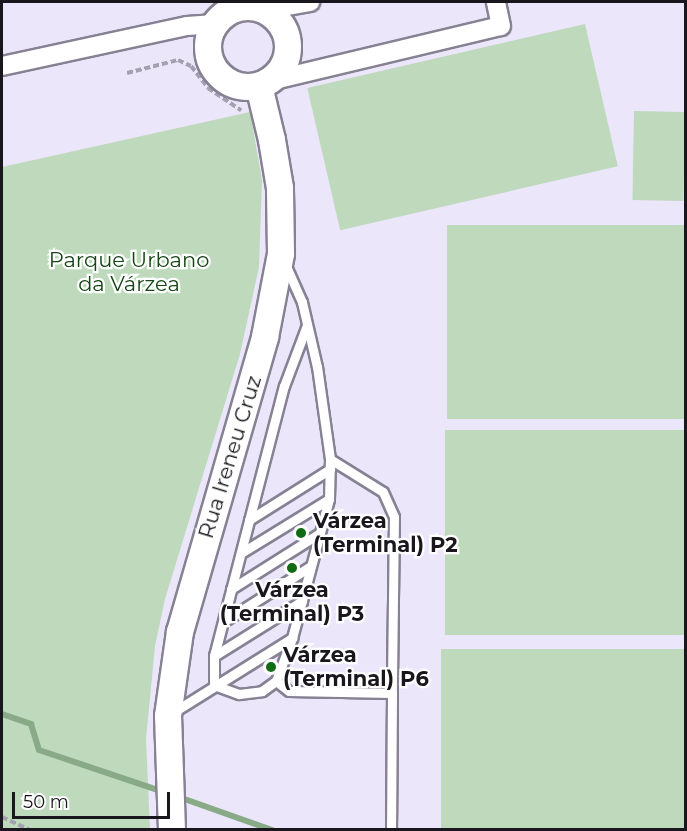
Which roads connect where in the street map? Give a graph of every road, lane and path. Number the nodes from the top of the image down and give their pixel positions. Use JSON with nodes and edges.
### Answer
{"nodes":[{"id":1,"x":310,"y":2,"type":"edge"},
{"id":2,"x":496,"y":2,"type":"edge"},
{"id":3,"x":248,"y":6,"type":"edge"},
{"id":4,"x":215,"y":24,"type":"junction"},
{"id":5,"x":2,"y":66,"type":"edge"},
{"id":6,"x":264,"y":84,"type":"junction"},
{"id":7,"x":280,"y":254,"type":"junction"},
{"id":8,"x":307,"y":325,"type":"junction"},
{"id":9,"x":330,"y":464,"type":"junction"},
{"id":10,"x":329,"y":499,"type":"junction"},
{"id":11,"x":249,"y":520,"type":"junction"},
{"id":12,"x":320,"y":533,"type":"junction"},
{"id":13,"x":241,"y":553,"type":"junction"},
{"id":14,"x":311,"y":566,"type":"junction"},
{"id":15,"x":231,"y":589,"type":"junction"},
{"id":16,"x":302,"y":601,"type":"junction"},
{"id":17,"x":223,"y":622,"type":"junction"},
{"id":18,"x":292,"y":638,"type":"junction"},
{"id":19,"x":214,"y":656,"type":"junction"},
{"id":20,"x":276,"y":681,"type":"junction"},
{"id":21,"x":214,"y":685,"type":"junction"},
{"id":22,"x":392,"y":693,"type":"junction"},
{"id":23,"x":168,"y":716,"type":"junction"},
{"id":24,"x":2,"y":817,"type":"edge"},
{"id":25,"x":172,"y":825,"type":"edge"},
{"id":26,"x":30,"y":830,"type":"edge"},
{"id":27,"x":390,"y":830,"type":"edge"}],
"edges":[{"from":1,"to":3,"type":"street"},
{"from":2,"to":6,"type":"street"},
{"from":3,"to":4,"type":"street"},
{"from":3,"to":6,"type":"street"},
{"from":4,"to":5,"type":"street"},
{"from":4,"to":6,"type":"street"},
{"from":6,"to":7,"type":"street","name":"Rua Ireneu Cruz"},
{"from":7,"to":8,"type":"lane"},
{"from":7,"to":23,"type":"street","name":"Rua Ireneu Cruz"},
{"from":8,"to":9,"type":"lane"},
{"from":8,"to":11,"type":"lane"},
{"from":9,"to":10,"type":"lane"},
{"from":9,"to":11,"type":"lane"},
{"from":9,"to":22,"type":"lane"},
{"from":10,"to":12,"type":"lane"},
{"from":10,"to":13,"type":"lane"},
{"from":11,"to":13,"type":"lane"},
{"from":12,"to":14,"type":"lane"},
{"from":12,"to":15,"type":"lane"},
{"from":13,"to":15,"type":"lane"},
{"from":14,"to":16,"type":"lane"},
{"from":14,"to":17,"type":"lane"},
{"from":15,"to":17,"type":"lane"},
{"from":16,"to":18,"type":"lane"},
{"from":16,"to":19,"type":"lane"},
{"from":17,"to":19,"type":"lane"},
{"from":18,"to":20,"type":"lane"},
{"from":18,"to":21,"type":"lane"},
{"from":19,"to":21,"type":"lane"},
{"from":20,"to":21,"type":"lane"},
{"from":20,"to":22,"type":"lane"},
{"from":21,"to":23,"type":"lane"},
{"from":22,"to":27,"type":"lane"},
{"from":23,"to":25,"type":"street","name":"Rua Ireneu Cruz"},
{"from":24,"to":26,"type":"path"}]}
